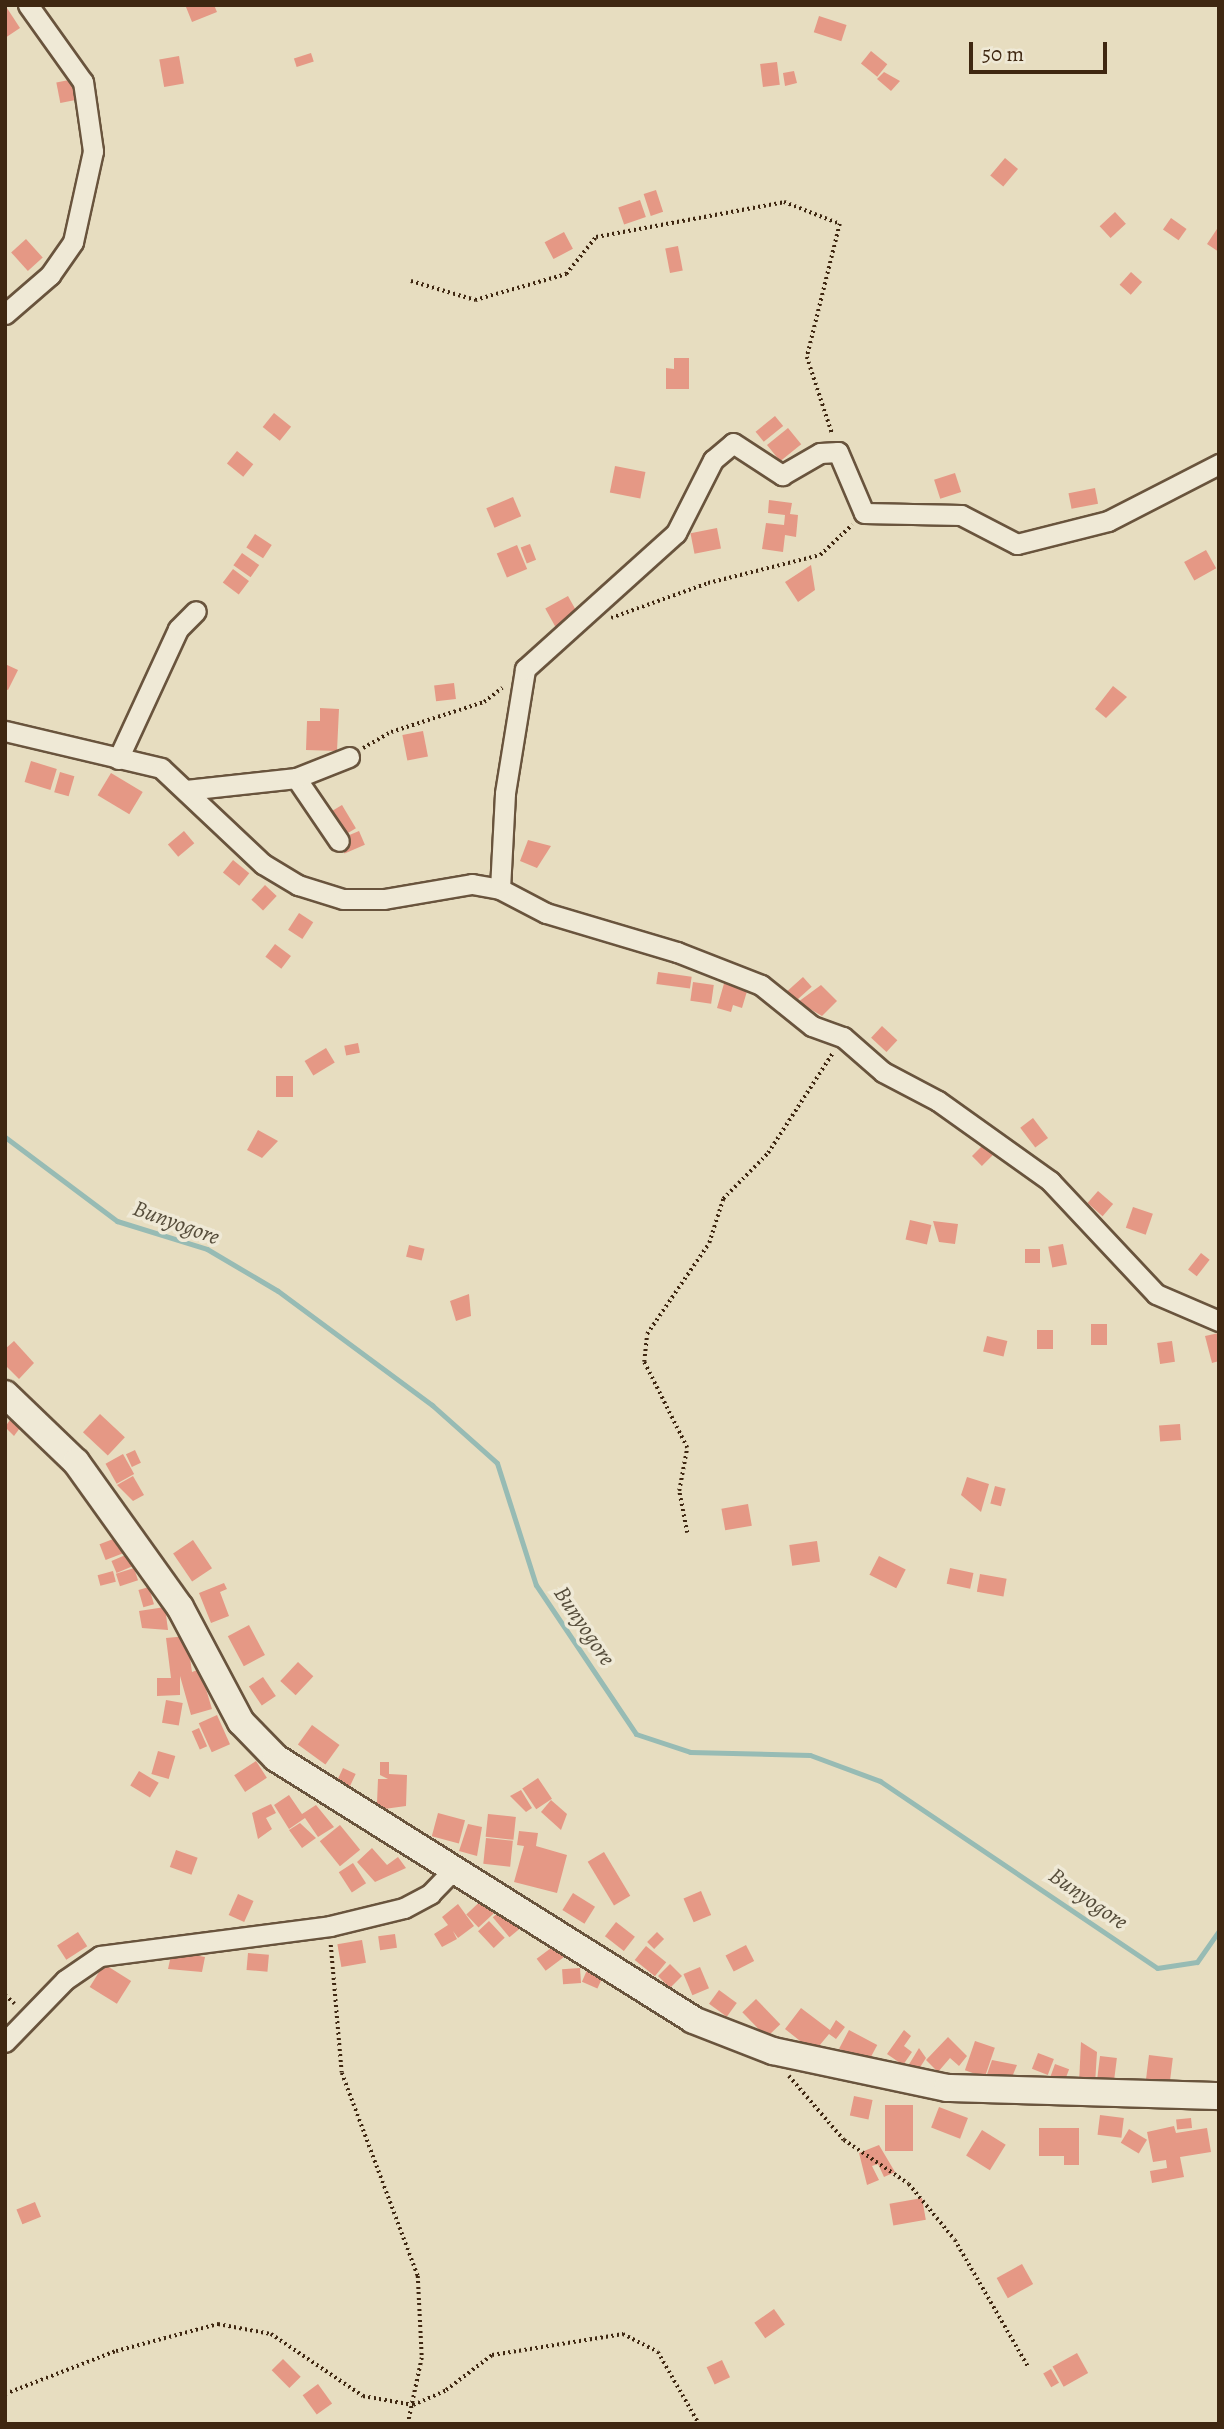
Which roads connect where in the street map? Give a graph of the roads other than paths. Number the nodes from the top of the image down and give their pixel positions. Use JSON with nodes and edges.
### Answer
{"nodes":[{"id":1,"x":28,"y":5,"type":"edge"},
{"id":2,"x":5,"y":314,"type":"edge"},
{"id":3,"x":1219,"y":464,"type":"edge"},
{"id":4,"x":195,"y":611,"type":"dead end"},
{"id":5,"x":5,"y":731,"type":"edge"},
{"id":6,"x":349,"y":757,"type":"road end"},
{"id":7,"x":118,"y":759,"type":"junction"},
{"id":8,"x":296,"y":778,"type":"junction"},
{"id":9,"x":186,"y":789,"type":"junction"},
{"id":10,"x":339,"y":841,"type":"dead end"},
{"id":11,"x":500,"y":889,"type":"junction"},
{"id":12,"x":1219,"y":1321,"type":"edge"},
{"id":13,"x":5,"y":1394,"type":"edge"},
{"id":14,"x":455,"y":1868,"type":"junction"},
{"id":15,"x":5,"y":2042,"type":"edge"},
{"id":16,"x":1219,"y":2096,"type":"edge"}],
"edges":[{"from":1,"to":2,"type":"street"},
{"from":3,"to":11,"type":"street"},
{"from":4,"to":7,"type":"street"},
{"from":5,"to":7,"type":"street"},
{"from":6,"to":8,"type":"street"},
{"from":7,"to":9,"type":"street"},
{"from":8,"to":9,"type":"street"},
{"from":8,"to":10,"type":"street"},
{"from":9,"to":11,"type":"street"},
{"from":11,"to":12,"type":"street"},
{"from":13,"to":14,"type":"main road"},
{"from":14,"to":15,"type":"street"},
{"from":14,"to":16,"type":"main road"}]}
